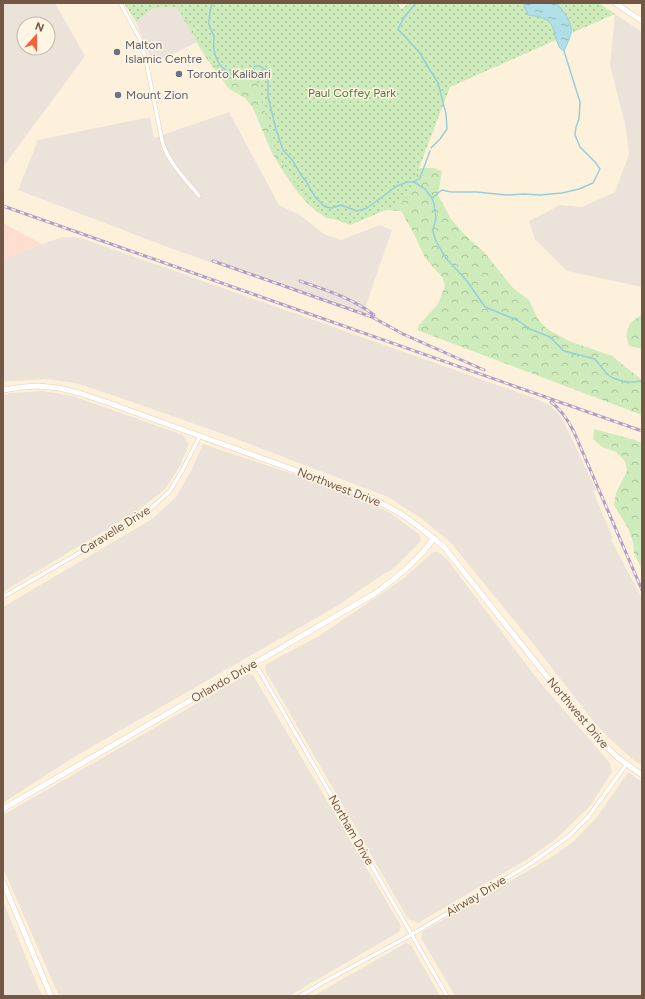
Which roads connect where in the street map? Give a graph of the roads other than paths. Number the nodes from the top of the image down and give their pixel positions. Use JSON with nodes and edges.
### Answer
{"nodes":[{"id":1,"x":120,"y":3,"type":"edge"},
{"id":2,"x":617,"y":4,"type":"edge"},
{"id":3,"x":642,"y":21,"type":"edge"},
{"id":4,"x":199,"y":196,"type":"dead end"},
{"id":5,"x":3,"y":390,"type":"edge"},
{"id":6,"x":200,"y":436,"type":"junction"},
{"id":7,"x":434,"y":538,"type":"junction"},
{"id":8,"x":3,"y":597,"type":"edge"},
{"id":9,"x":255,"y":664,"type":"junction"},
{"id":10,"x":626,"y":765,"type":"junction"},
{"id":11,"x":642,"y":775,"type":"edge"},
{"id":12,"x":3,"y":809,"type":"edge"},
{"id":13,"x":3,"y":882,"type":"edge"},
{"id":14,"x":411,"y":935,"type":"junction"},
{"id":15,"x":51,"y":996,"type":"edge"},
{"id":16,"x":300,"y":996,"type":"edge"},
{"id":17,"x":447,"y":996,"type":"edge"}],
"edges":[{"from":1,"to":4,"type":"street"},
{"from":2,"to":3,"type":"street"},
{"from":5,"to":6,"type":"street","name":"Northwest Drive"},
{"from":6,"to":7,"type":"street","name":"Northwest Drive"},
{"from":6,"to":8,"type":"street","name":"Caravelle Drive"},
{"from":7,"to":9,"type":"street","name":"Orlando Drive"},
{"from":7,"to":10,"type":"street","name":"Northwest Drive"},
{"from":9,"to":12,"type":"street","name":"Orlando Drive"},
{"from":9,"to":14,"type":"street","name":"Northam Drive"},
{"from":10,"to":11,"type":"street","name":"Northwest Drive"},
{"from":10,"to":14,"type":"street","name":"Airway Drive"},
{"from":13,"to":15,"type":"street"},
{"from":14,"to":16,"type":"street","name":"Airway Drive"},
{"from":14,"to":17,"type":"street","name":"Northam Drive"}]}
